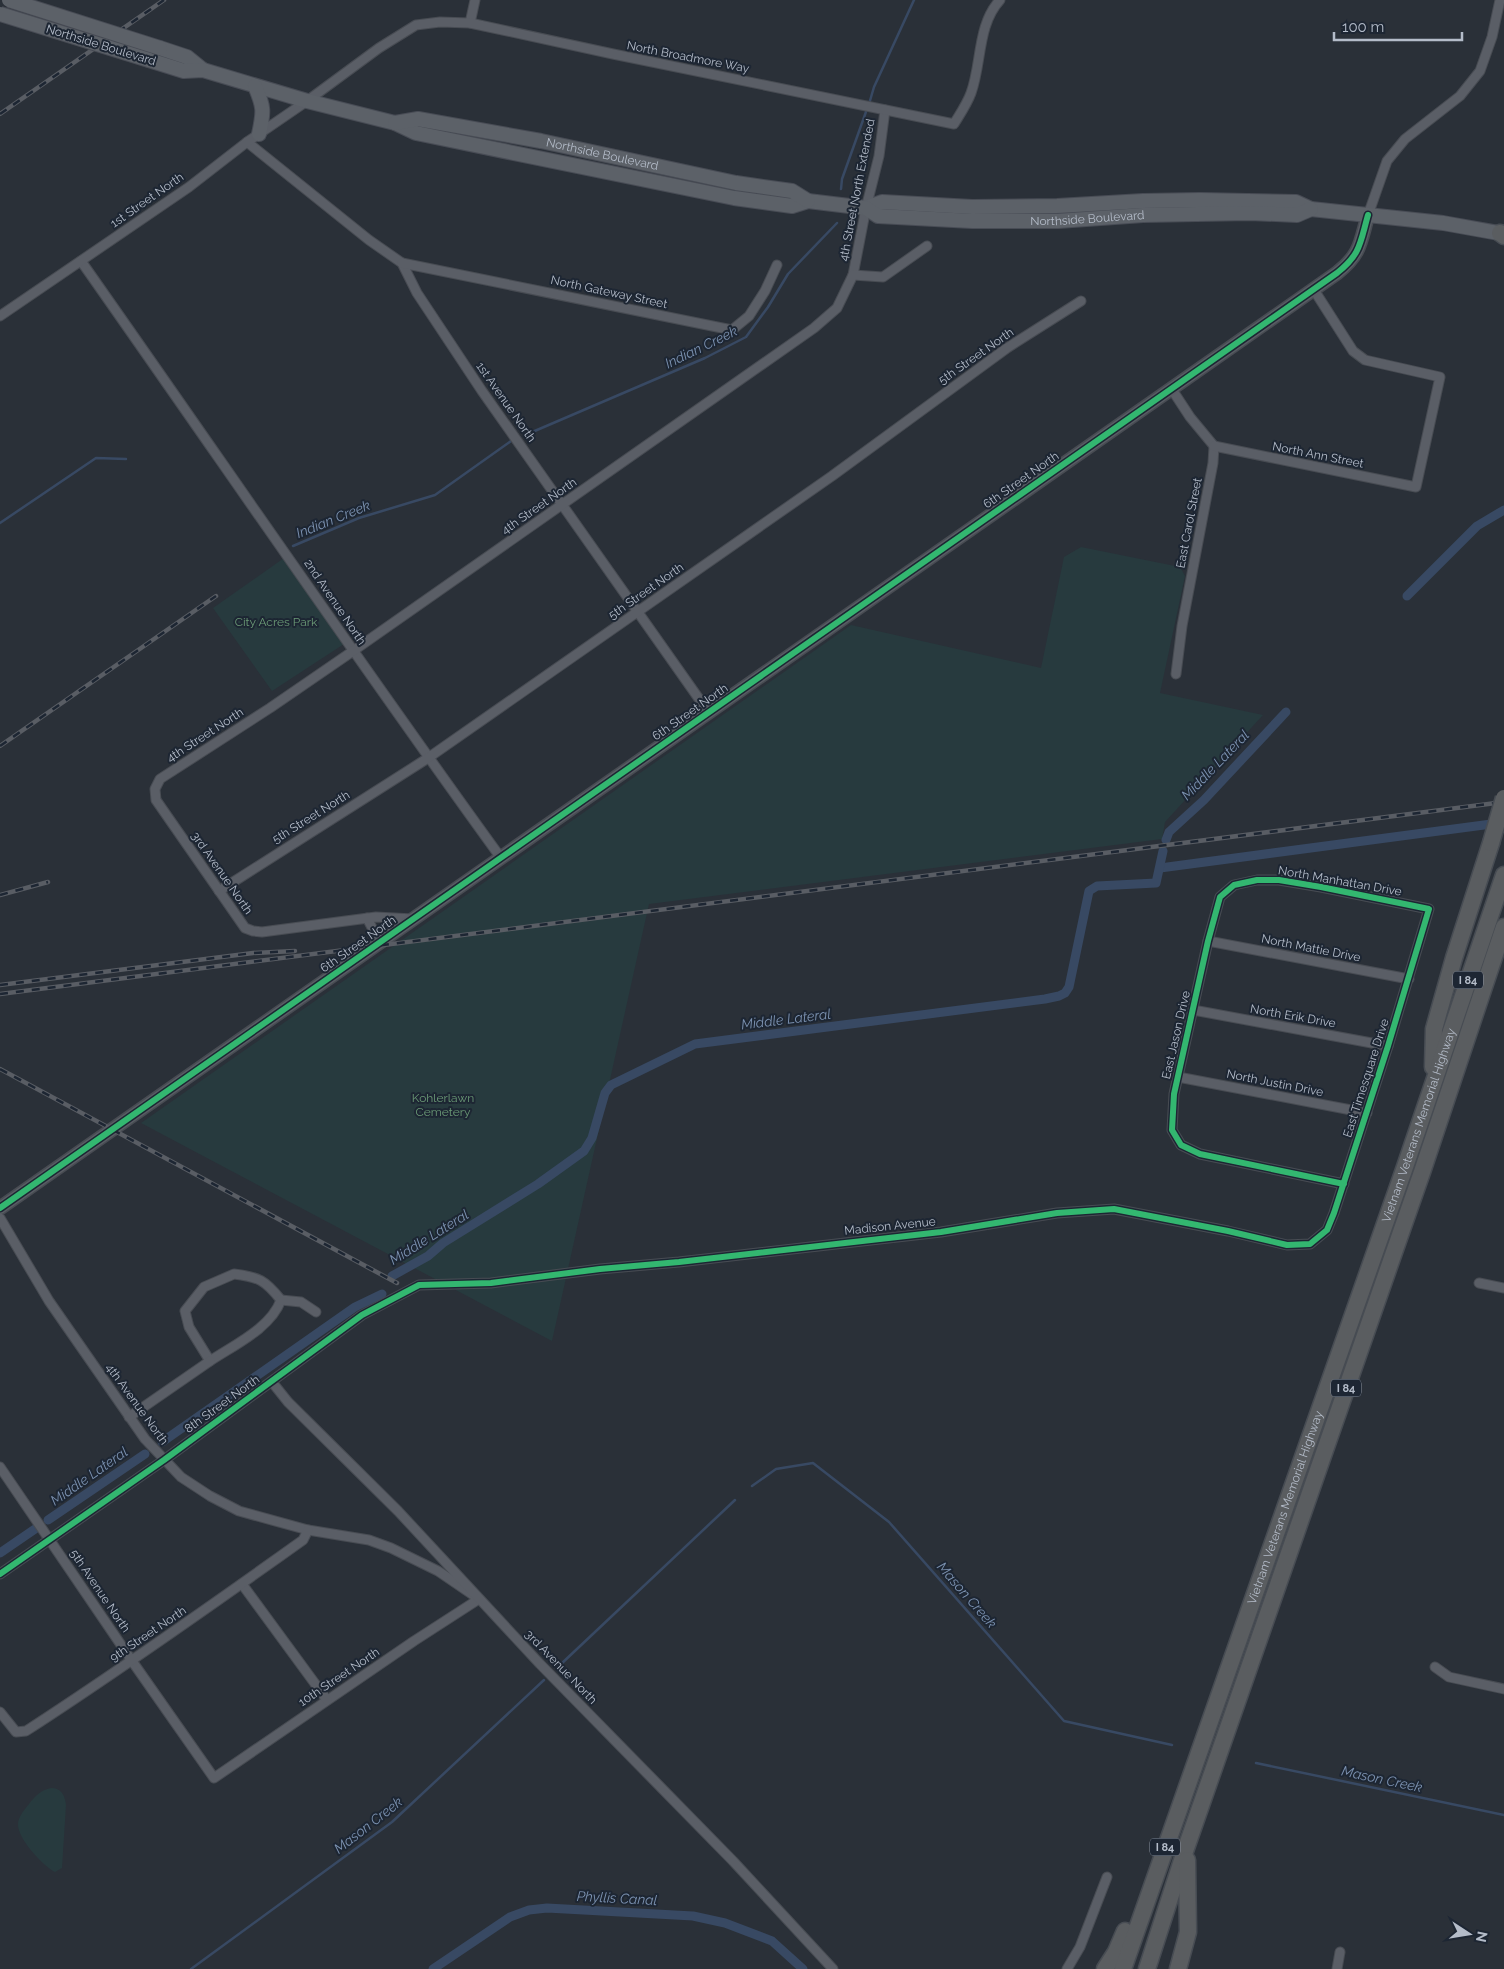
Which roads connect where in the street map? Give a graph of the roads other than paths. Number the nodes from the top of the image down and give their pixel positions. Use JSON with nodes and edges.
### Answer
{"nodes":[{"id":1,"x":9,"y":0,"type":"edge"},
{"id":2,"x":475,"y":0,"type":"edge"},
{"id":3,"x":1000,"y":0,"type":"edge"},
{"id":4,"x":1500,"y":0,"type":"edge"},
{"id":5,"x":0,"y":14,"type":"edge"},
{"id":6,"x":470,"y":23,"type":"junction"},
{"id":7,"x":203,"y":70,"type":"junction"},
{"id":8,"x":255,"y":86,"type":"junction"},
{"id":9,"x":307,"y":101,"type":"junction"},
{"id":10,"x":886,"y":110,"type":"junction"},
{"id":11,"x":259,"y":134,"type":"junction"},
{"id":12,"x":247,"y":142,"type":"junction"},
{"id":13,"x":866,"y":208,"type":"junction"},
{"id":14,"x":1368,"y":215,"type":"junction"},
{"id":15,"x":1503,"y":234,"type":"edge"},
{"id":16,"x":927,"y":246,"type":"dead end"},
{"id":17,"x":81,"y":261,"type":"junction"},
{"id":18,"x":402,"y":263,"type":"junction"},
{"id":19,"x":777,"y":265,"type":"dead end"},
{"id":20,"x":853,"y":275,"type":"junction"},
{"id":21,"x":1314,"y":290,"type":"junction"},
{"id":22,"x":1081,"y":302,"type":"dead end"},
{"id":23,"x":0,"y":316,"type":"edge"},
{"id":24,"x":1171,"y":388,"type":"junction"},
{"id":25,"x":1214,"y":446,"type":"junction"},
{"id":26,"x":563,"y":505,"type":"junction"},
{"id":27,"x":638,"y":612,"type":"junction"},
{"id":28,"x":353,"y":652,"type":"junction"},
{"id":29,"x":1176,"y":674,"type":"dead end"},
{"id":30,"x":709,"y":713,"type":"junction"},
{"id":31,"x":428,"y":758,"type":"junction"},
{"id":32,"x":155,"y":789,"type":"joint"},
{"id":33,"x":1504,"y":798,"type":"edge"},
{"id":34,"x":501,"y":858,"type":"junction"},
{"id":35,"x":1504,"y":875,"type":"edge"},
{"id":36,"x":1247,"y":882,"type":"joint"},
{"id":37,"x":219,"y":891,"type":"junction"},
{"id":38,"x":1429,"y":909,"type":"joint"},
{"id":39,"x":367,"y":918,"type":"junction"},
{"id":40,"x":413,"y":919,"type":"junction"},
{"id":41,"x":1504,"y":927,"type":"edge"},
{"id":42,"x":1208,"y":941,"type":"junction"},
{"id":43,"x":380,"y":943,"type":"junction"},
{"id":44,"x":1409,"y":979,"type":"junction"},
{"id":45,"x":1193,"y":1010,"type":"junction"},
{"id":46,"x":1388,"y":1046,"type":"junction"},
{"id":47,"x":1178,"y":1077,"type":"junction"},
{"id":48,"x":1433,"y":1084,"type":"junction"},
{"id":49,"x":1367,"y":1113,"type":"junction"},
{"id":50,"x":1344,"y":1184,"type":"junction"},
{"id":51,"x":0,"y":1208,"type":"edge"},
{"id":52,"x":0,"y":1218,"type":"edge"},
{"id":53,"x":1310,"y":1244,"type":"joint"},
{"id":54,"x":1479,"y":1283,"type":"dead end"},
{"id":55,"x":470,"y":1284,"type":"joint"},
{"id":56,"x":1504,"y":1288,"type":"edge"},
{"id":57,"x":282,"y":1300,"type":"junction"},
{"id":58,"x":316,"y":1312,"type":"dead end"},
{"id":59,"x":210,"y":1362,"type":"junction"},
{"id":60,"x":272,"y":1382,"type":"junction"},
{"id":61,"x":129,"y":1417,"type":"junction"},
{"id":62,"x":164,"y":1460,"type":"junction"},
{"id":63,"x":0,"y":1466,"type":"edge"},
{"id":64,"x":308,"y":1530,"type":"junction"},
{"id":65,"x":50,"y":1540,"type":"junction"},
{"id":66,"x":0,"y":1574,"type":"edge"},
{"id":67,"x":242,"y":1584,"type":"junction"},
{"id":68,"x":479,"y":1598,"type":"junction"},
{"id":69,"x":132,"y":1661,"type":"junction"},
{"id":70,"x":1435,"y":1666,"type":"dead end"},
{"id":71,"x":1504,"y":1689,"type":"edge"},
{"id":72,"x":327,"y":1700,"type":"junction"},
{"id":73,"x":0,"y":1712,"type":"edge"},
{"id":74,"x":1207,"y":1725,"type":"junction"},
{"id":75,"x":214,"y":1778,"type":"joint"},
{"id":76,"x":1186,"y":1848,"type":"junction"},
{"id":77,"x":1107,"y":1877,"type":"dead end"},
{"id":78,"x":1340,"y":1952,"type":"dead end"},
{"id":79,"x":833,"y":1969,"type":"edge"},
{"id":80,"x":1067,"y":1969,"type":"edge"},
{"id":81,"x":1105,"y":1969,"type":"edge"},
{"id":82,"x":1122,"y":1969,"type":"edge"},
{"id":83,"x":1147,"y":1969,"type":"edge"},
{"id":84,"x":1178,"y":1969,"type":"edge"},
{"id":85,"x":1337,"y":1969,"type":"edge"}],
"edges":[{"from":1,"to":7,"type":"main road","name":"Northside Boulevard","bridge":true},
{"from":2,"to":6,"type":"street"},
{"from":3,"to":10,"type":"street","name":"North Broadmore Way"},
{"from":4,"to":14,"type":"street"},
{"from":5,"to":7,"type":"main road","name":"Northside Boulevard","bridge":true},
{"from":6,"to":9,"type":"street","name":"North Broadmore Way"},
{"from":6,"to":10,"type":"street","name":"North Broadmore Way"},
{"from":7,"to":8,"type":"main road","name":"Northside Boulevard"},
{"from":8,"to":9,"type":"main road","name":"Northside Boulevard"},
{"from":8,"to":11,"type":"main road"},
{"from":9,"to":11,"type":"street","name":"1st Street North"},
{"from":9,"to":13,"type":"main road","name":"Northside Boulevard"},
{"from":10,"to":13,"type":"street","name":"4th Street North Extended"},
{"from":11,"to":12,"type":"street","name":"1st Street North"},
{"from":12,"to":17,"type":"street","name":"1st Street North"},
{"from":12,"to":18,"type":"street","name":"1st Avenue North"},
{"from":13,"to":14,"type":"main road","name":"Northside Boulevard"},
{"from":13,"to":20,"type":"street","name":"4th Street North Extended"},
{"from":14,"to":15,"type":"main road","name":"Northside Boulevard"},
{"from":14,"to":21,"type":"street","name":"6th Street North"},
{"from":16,"to":20,"type":"street"},
{"from":17,"to":23,"type":"street","name":"1st Street North"},
{"from":17,"to":28,"type":"street","name":"2nd Avenue North"},
{"from":18,"to":19,"type":"street","name":"North Gateway Street"},
{"from":18,"to":26,"type":"street","name":"1st Avenue North"},
{"from":20,"to":26,"type":"street","name":"4th Street North"},
{"from":21,"to":24,"type":"street","name":"6th Street North"},
{"from":21,"to":25,"type":"street","name":"North Ann Street"},
{"from":22,"to":27,"type":"street","name":"5th Street North"},
{"from":24,"to":25,"type":"street"},
{"from":24,"to":30,"type":"street","name":"6th Street North"},
{"from":25,"to":29,"type":"street","name":"East Carol Street"},
{"from":26,"to":27,"type":"street","name":"1st Avenue North"},
{"from":26,"to":28,"type":"street","name":"4th Street North"},
{"from":27,"to":30,"type":"street","name":"1st Avenue North"},
{"from":27,"to":31,"type":"street","name":"5th Street North"},
{"from":28,"to":31,"type":"street","name":"2nd Avenue North"},
{"from":28,"to":32,"type":"street","name":"4th Street North"},
{"from":30,"to":34,"type":"street","name":"6th Street North"},
{"from":31,"to":34,"type":"street","name":"2nd Avenue North"},
{"from":31,"to":37,"type":"street","name":"5th Street North"},
{"from":32,"to":37,"type":"street","name":"3rd Avenue North"},
{"from":33,"to":48,"type":"highway","bridge":true},
{"from":34,"to":40,"type":"street","name":"6th Street North"},
{"from":35,"to":48,"type":"highway","name":"Vietnam Veterans Memorial Highway","number":"I 84"},
{"from":36,"to":38,"type":"street","name":"North Manhattan Drive"},
{"from":36,"to":42,"type":"street","name":"East Jason Drive"},
{"from":37,"to":39,"type":"street","name":"3rd Avenue North"},
{"from":38,"to":44,"type":"street","name":"East Timesquare Drive"},
{"from":39,"to":40,"type":"street","name":"3rd Avenue North"},
{"from":39,"to":43,"type":"street"},
{"from":40,"to":43,"type":"street","name":"6th Street North"},
{"from":41,"to":76,"type":"highway","name":"Vietnam Veterans Memorial Highway","number":"I 84"},
{"from":42,"to":44,"type":"street","name":"North Mattie Drive"},
{"from":42,"to":45,"type":"street","name":"East Jason Drive"},
{"from":43,"to":51,"type":"street","name":"6th Street North"},
{"from":44,"to":46,"type":"street","name":"East Timesquare Drive"},
{"from":45,"to":46,"type":"street","name":"North Erik Drive"},
{"from":45,"to":47,"type":"street","name":"East Jason Drive"},
{"from":46,"to":49,"type":"street","name":"East Timesquare Drive"},
{"from":47,"to":49,"type":"street","name":"North Justin Drive"},
{"from":47,"to":50,"type":"street","name":"East Jason Drive"},
{"from":48,"to":74,"type":"highway","name":"Vietnam Veterans Memorial Highway","number":"I 84"},
{"from":49,"to":50,"type":"street","name":"East Timesquare Drive"},
{"from":50,"to":53,"type":"street","name":"East Timesquare Drive"},
{"from":52,"to":61,"type":"street","name":"4th Avenue North"},
{"from":53,"to":55,"type":"street","name":"Madison Avenue"},
{"from":54,"to":56,"type":"street"},
{"from":55,"to":60,"type":"street","name":"8th Street North"},
{"from":57,"to":58,"type":"street"},
{"from":57,"to":59,"type":"street"},
{"from":57,"to":59,"type":"street"},
{"from":59,"to":61,"type":"street"},
{"from":60,"to":62,"type":"street","name":"8th Street North"},
{"from":60,"to":68,"type":"street","name":"3rd Avenue North"},
{"from":61,"to":62,"type":"street","name":"4th Avenue North"},
{"from":62,"to":64,"type":"street","name":"4th Avenue North"},
{"from":62,"to":65,"type":"street","name":"8th Street North"},
{"from":63,"to":65,"type":"street","name":"5th Avenue North"},
{"from":64,"to":67,"type":"street","name":"9th Street North"},
{"from":64,"to":68,"type":"street","name":"4th Avenue North"},
{"from":65,"to":66,"type":"street","name":"8th Street North"},
{"from":65,"to":69,"type":"street","name":"5th Avenue North"},
{"from":67,"to":69,"type":"street","name":"9th Street North"},
{"from":67,"to":72,"type":"street"},
{"from":68,"to":72,"type":"street","name":"10th Street North"},
{"from":68,"to":79,"type":"street","name":"3rd Avenue North"},
{"from":69,"to":73,"type":"street","name":"9th Street North"},
{"from":69,"to":75,"type":"street","name":"5th Avenue North"},
{"from":70,"to":71,"type":"street"},
{"from":72,"to":75,"type":"street","name":"10th Street North"},
{"from":74,"to":81,"type":"highway"},
{"from":74,"to":82,"type":"highway","name":"Vietnam Veterans Memorial Highway","number":"I 84"},
{"from":76,"to":83,"type":"highway","name":"Vietnam Veterans Memorial Highway","number":"I 84"},
{"from":76,"to":84,"type":"highway"},
{"from":77,"to":80,"type":"street"},
{"from":78,"to":85,"type":"street"}]}
